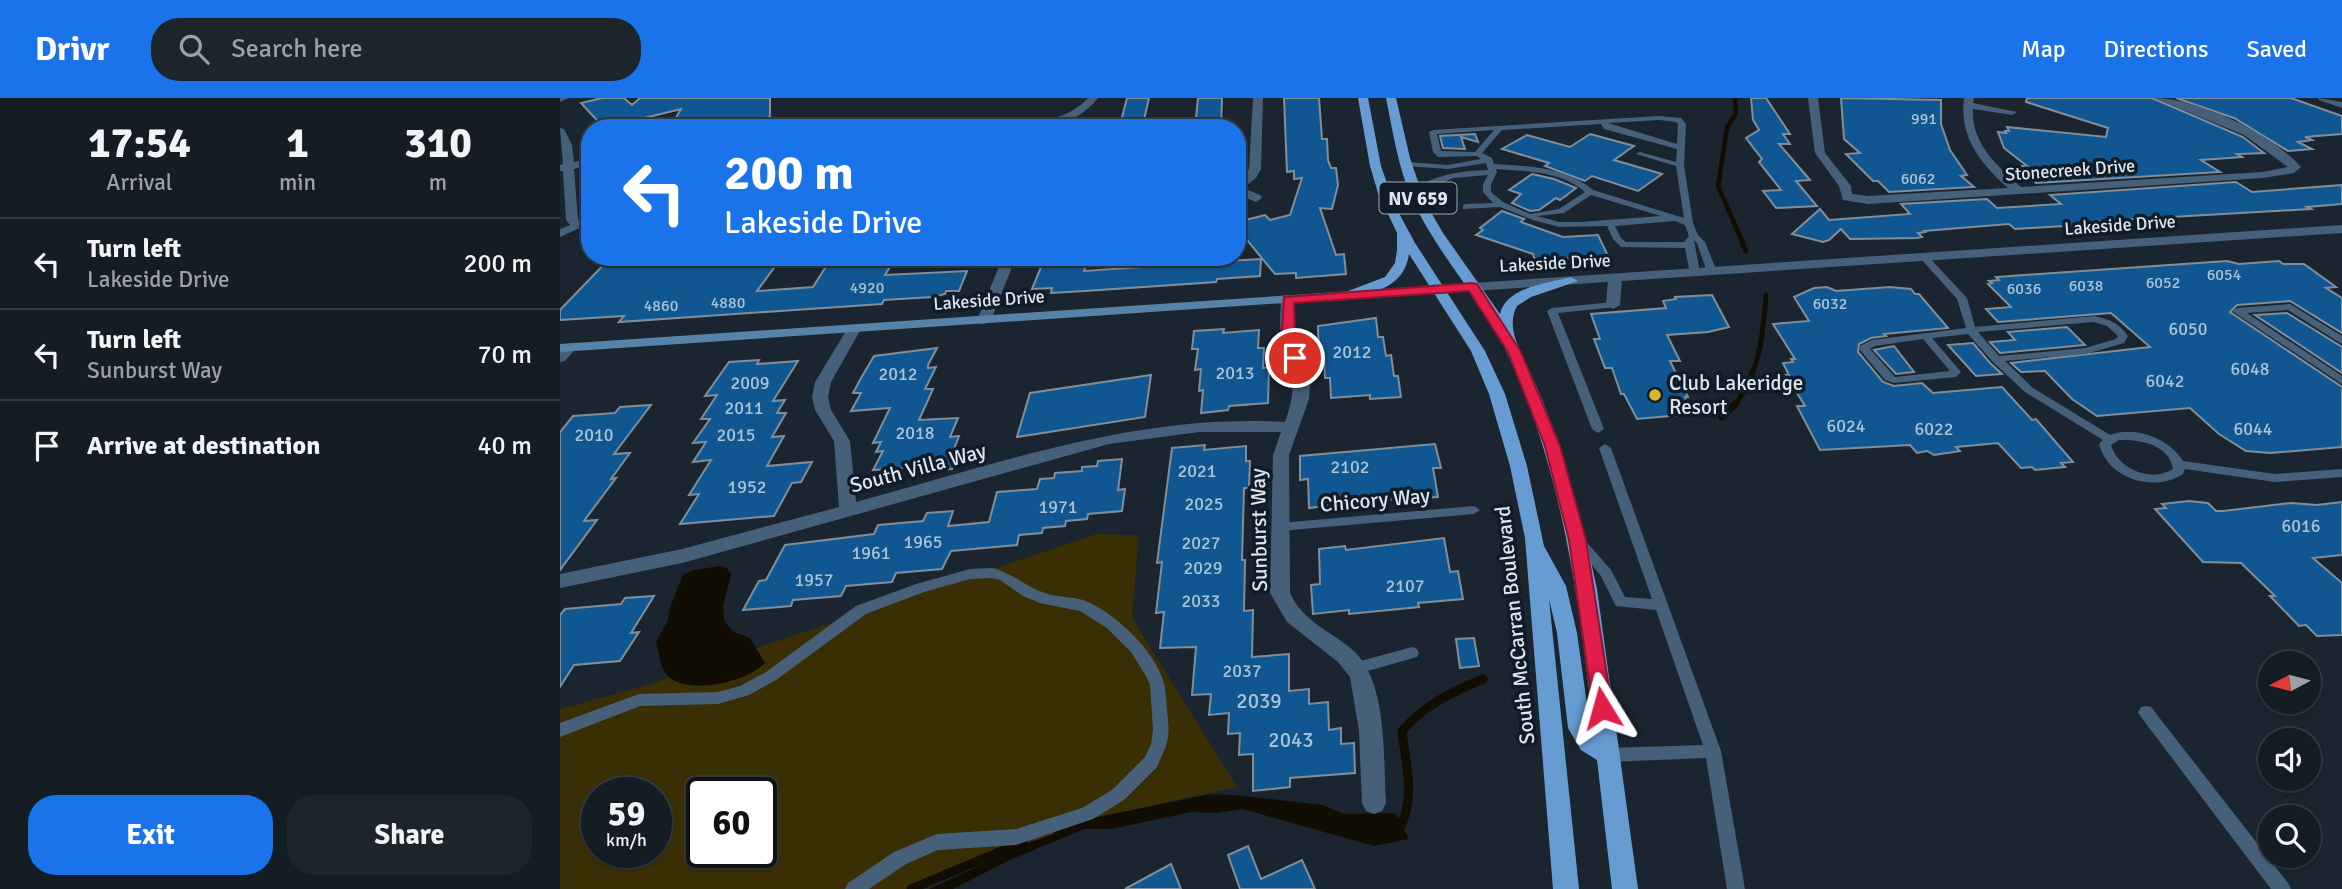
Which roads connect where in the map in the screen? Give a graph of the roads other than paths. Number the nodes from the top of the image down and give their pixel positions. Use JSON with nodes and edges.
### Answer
{"nodes":[{"id":1,"x":1093,"y":98,"type":"edge"},
{"id":2,"x":1258,"y":98,"type":"edge"},
{"id":3,"x":1363,"y":98,"type":"edge"},
{"id":4,"x":1391,"y":98,"type":"edge"},
{"id":5,"x":1813,"y":98,"type":"edge"},
{"id":6,"x":2159,"y":98,"type":"edge"},
{"id":7,"x":2323,"y":98,"type":"edge"},
{"id":8,"x":1968,"y":102,"type":"edge"},
{"id":9,"x":2342,"y":105,"type":"edge"},
{"id":10,"x":2012,"y":112,"type":"dead end"},
{"id":11,"x":1067,"y":116,"type":"junction"},
{"id":12,"x":1057,"y":119,"type":"edge"},
{"id":13,"x":1073,"y":119,"type":"edge"},
{"id":14,"x":1602,"y":122,"type":"junction"},
{"id":15,"x":1500,"y":127,"type":"junction"},
{"id":16,"x":560,"y":131,"type":"edge"},
{"id":17,"x":1680,"y":147,"type":"junction"},
{"id":18,"x":1478,"y":154,"type":"junction"},
{"id":19,"x":1640,"y":154,"type":"dead end"},
{"id":20,"x":1406,"y":164,"type":"junction"},
{"id":21,"x":1680,"y":165,"type":"junction"},
{"id":22,"x":1492,"y":166,"type":"junction"},
{"id":23,"x":564,"y":167,"type":"edge"},
{"id":24,"x":1246,"y":181,"type":"edge"},
{"id":25,"x":2018,"y":190,"type":"junction"},
{"id":26,"x":1415,"y":192,"type":"junction"},
{"id":27,"x":1590,"y":192,"type":"junction"},
{"id":28,"x":1246,"y":193,"type":"edge"},
{"id":29,"x":1256,"y":198,"type":"dead end"},
{"id":30,"x":1499,"y":205,"type":"junction"},
{"id":31,"x":1466,"y":207,"type":"dead end"},
{"id":32,"x":1528,"y":215,"type":"junction"},
{"id":33,"x":1676,"y":218,"type":"junction"},
{"id":34,"x":1609,"y":222,"type":"junction"},
{"id":35,"x":1689,"y":223,"type":"junction"},
{"id":36,"x":581,"y":226,"type":"edge"},
{"id":37,"x":581,"y":229,"type":"edge"},
{"id":38,"x":1402,"y":229,"type":"junction"},
{"id":39,"x":2341,"y":230,"type":"edge"},
{"id":40,"x":560,"y":233,"type":"edge"},
{"id":41,"x":1691,"y":240,"type":"junction"},
{"id":42,"x":1924,"y":257,"type":"junction"},
{"id":43,"x":1006,"y":266,"type":"edge"},
{"id":44,"x":1712,"y":272,"type":"junction"},
{"id":45,"x":1695,"y":273,"type":"junction"},
{"id":46,"x":1615,"y":279,"type":"junction"},
{"id":47,"x":1571,"y":281,"type":"junction"},
{"id":48,"x":1472,"y":287,"type":"junction"},
{"id":49,"x":1440,"y":289,"type":"junction"},
{"id":50,"x":1342,"y":296,"type":"junction"},
{"id":51,"x":1288,"y":299,"type":"junction"},
{"id":52,"x":1613,"y":304,"type":"joint"},
{"id":53,"x":984,"y":320,"type":"junction"},
{"id":54,"x":854,"y":329,"type":"junction"},
{"id":55,"x":1972,"y":332,"type":"junction"},
{"id":56,"x":1506,"y":337,"type":"junction"},
{"id":57,"x":1926,"y":337,"type":"junction"},
{"id":58,"x":2342,"y":341,"type":"edge"},
{"id":59,"x":563,"y":351,"type":"edge"},
{"id":60,"x":1996,"y":359,"type":"junction"},
{"id":61,"x":2342,"y":381,"type":"edge"},
{"id":62,"x":1291,"y":426,"type":"junction"},
{"id":63,"x":1598,"y":429,"type":"dead end"},
{"id":64,"x":2109,"y":439,"type":"junction"},
{"id":65,"x":1605,"y":448,"type":"dead end"},
{"id":66,"x":2179,"y":464,"type":"junction"},
{"id":67,"x":2342,"y":473,"type":"edge"},
{"id":68,"x":848,"y":510,"type":"junction"},
{"id":69,"x":1474,"y":510,"type":"dead end"},
{"id":70,"x":1280,"y":527,"type":"junction"},
{"id":71,"x":1534,"y":538,"type":"junction"},
{"id":72,"x":1577,"y":540,"type":"junction"},
{"id":73,"x":560,"y":581,"type":"edge"},
{"id":74,"x":1661,"y":604,"type":"junction"},
{"id":75,"x":1412,"y":653,"type":"dead end"},
{"id":76,"x":1349,"y":660,"type":"junction"},
{"id":77,"x":2146,"y":712,"type":"dead end"},
{"id":78,"x":560,"y":730,"type":"edge"},
{"id":79,"x":1713,"y":751,"type":"junction"},
{"id":80,"x":1608,"y":755,"type":"junction"},
{"id":81,"x":1374,"y":803,"type":"dead end"},
{"id":82,"x":854,"y":889,"type":"edge"},
{"id":83,"x":1566,"y":889,"type":"edge"},
{"id":84,"x":1625,"y":889,"type":"edge"},
{"id":85,"x":1736,"y":889,"type":"edge"},
{"id":86,"x":2282,"y":889,"type":"edge"}],
"edges":[{"from":1,"to":11,"type":"street"},
{"from":2,"to":24,"type":"street"},
{"from":3,"to":38,"type":"main road","name":"South McCarran Boulevard","number":"NV 659"},
{"from":4,"to":20,"type":"main road","number":"NV 659"},
{"from":5,"to":25,"type":"street","name":"Stonecreek Drive"},
{"from":6,"to":25,"type":"street","name":"Stonecreek Drive"},
{"from":7,"to":9,"type":"street"},
{"from":8,"to":10,"type":"street"},
{"from":8,"to":25,"type":"street"},
{"from":11,"to":12,"type":"street"},
{"from":11,"to":13,"type":"street"},
{"from":14,"to":15,"type":"lane"},
{"from":14,"to":17,"type":"lane"},
{"from":14,"to":17,"type":"lane"},
{"from":15,"to":18,"type":"lane"},
{"from":15,"to":18,"type":"lane"},
{"from":16,"to":23,"type":"street"},
{"from":17,"to":21,"type":"lane"},
{"from":18,"to":22,"type":"lane"},
{"from":19,"to":21,"type":"lane"},
{"from":20,"to":22,"type":"lane"},
{"from":20,"to":26,"type":"main road","number":"NV 659"},
{"from":21,"to":35,"type":"lane"},
{"from":22,"to":26,"type":"lane"},
{"from":22,"to":27,"type":"lane"},
{"from":22,"to":30,"type":"lane"},
{"from":23,"to":36,"type":"street"},
{"from":26,"to":48,"type":"main road","number":"NV 659"},
{"from":27,"to":32,"type":"lane"},
{"from":27,"to":33,"type":"lane"},
{"from":28,"to":29,"type":"street"},
{"from":30,"to":31,"type":"lane"},
{"from":30,"to":32,"type":"lane"},
{"from":32,"to":34,"type":"lane"},
{"from":33,"to":34,"type":"lane"},
{"from":33,"to":35,"type":"lane"},
{"from":34,"to":41,"type":"lane"},
{"from":35,"to":41,"type":"lane"},
{"from":37,"to":40,"type":"street"},
{"from":38,"to":49,"type":"main road","name":"South McCarran Boulevard","number":"NV 659"},
{"from":38,"to":50,"type":"main road"},
{"from":39,"to":42,"type":"street","name":"Lakeside Drive"},
{"from":41,"to":44,"type":"lane"},
{"from":41,"to":45,"type":"lane"},
{"from":42,"to":44,"type":"street","name":"Lakeside Drive"},
{"from":42,"to":55,"type":"lane"},
{"from":43,"to":53,"type":"street"},
{"from":44,"to":45,"type":"street","name":"Lakeside Drive"},
{"from":45,"to":46,"type":"street","name":"Lakeside Drive"},
{"from":46,"to":47,"type":"street","name":"Lakeside Drive"},
{"from":46,"to":52,"type":"street"},
{"from":47,"to":48,"type":"street","name":"Lakeside Drive"},
{"from":47,"to":56,"type":"main road"},
{"from":48,"to":49,"type":"main road","name":"Lakeside Drive"},
{"from":48,"to":56,"type":"main road","number":"NV 659"},
{"from":49,"to":50,"type":"main road","name":"Lakeside Drive"},
{"from":49,"to":71,"type":"main road","name":"South McCarran Boulevard","number":"NV 659"},
{"from":50,"to":51,"type":"main road","name":"Lakeside Drive"},
{"from":51,"to":53,"type":"main road","name":"Lakeside Drive"},
{"from":51,"to":62,"type":"street","name":"Sunburst Way"},
{"from":52,"to":63,"type":"lane"},
{"from":53,"to":54,"type":"main road","name":"Lakeside Drive"},
{"from":54,"to":59,"type":"main road","name":"Lakeside Drive"},
{"from":54,"to":68,"type":"street"},
{"from":55,"to":57,"type":"lane"},
{"from":55,"to":60,"type":"lane"},
{"from":55,"to":60,"type":"lane"},
{"from":56,"to":72,"type":"main road","number":"NV 659"},
{"from":57,"to":57,"type":"lane"},
{"from":58,"to":61,"type":"lane"},
{"from":60,"to":64,"type":"lane"},
{"from":62,"to":68,"type":"street","name":"South Villa Way"},
{"from":62,"to":70,"type":"street","name":"Sunburst Way"},
{"from":64,"to":66,"type":"lane"},
{"from":64,"to":66,"type":"lane"},
{"from":65,"to":74,"type":"lane"},
{"from":66,"to":67,"type":"lane"},
{"from":68,"to":73,"type":"street","name":"South Villa Way"},
{"from":69,"to":70,"type":"lane","name":"Chicory Way"},
{"from":70,"to":76,"type":"street","name":"Sunburst Way"},
{"from":71,"to":80,"type":"main road"},
{"from":71,"to":83,"type":"main road","name":"South McCarran Boulevard","number":"NV 659"},
{"from":72,"to":74,"type":"lane"},
{"from":72,"to":80,"type":"main road","number":"NV 659"},
{"from":74,"to":79,"type":"lane"},
{"from":75,"to":76,"type":"lane"},
{"from":76,"to":81,"type":"street"},
{"from":77,"to":86,"type":"lane"},
{"from":78,"to":82,"type":"lane"},
{"from":79,"to":80,"type":"lane"},
{"from":79,"to":85,"type":"lane"},
{"from":80,"to":84,"type":"main road","number":"NV 659"}]}
